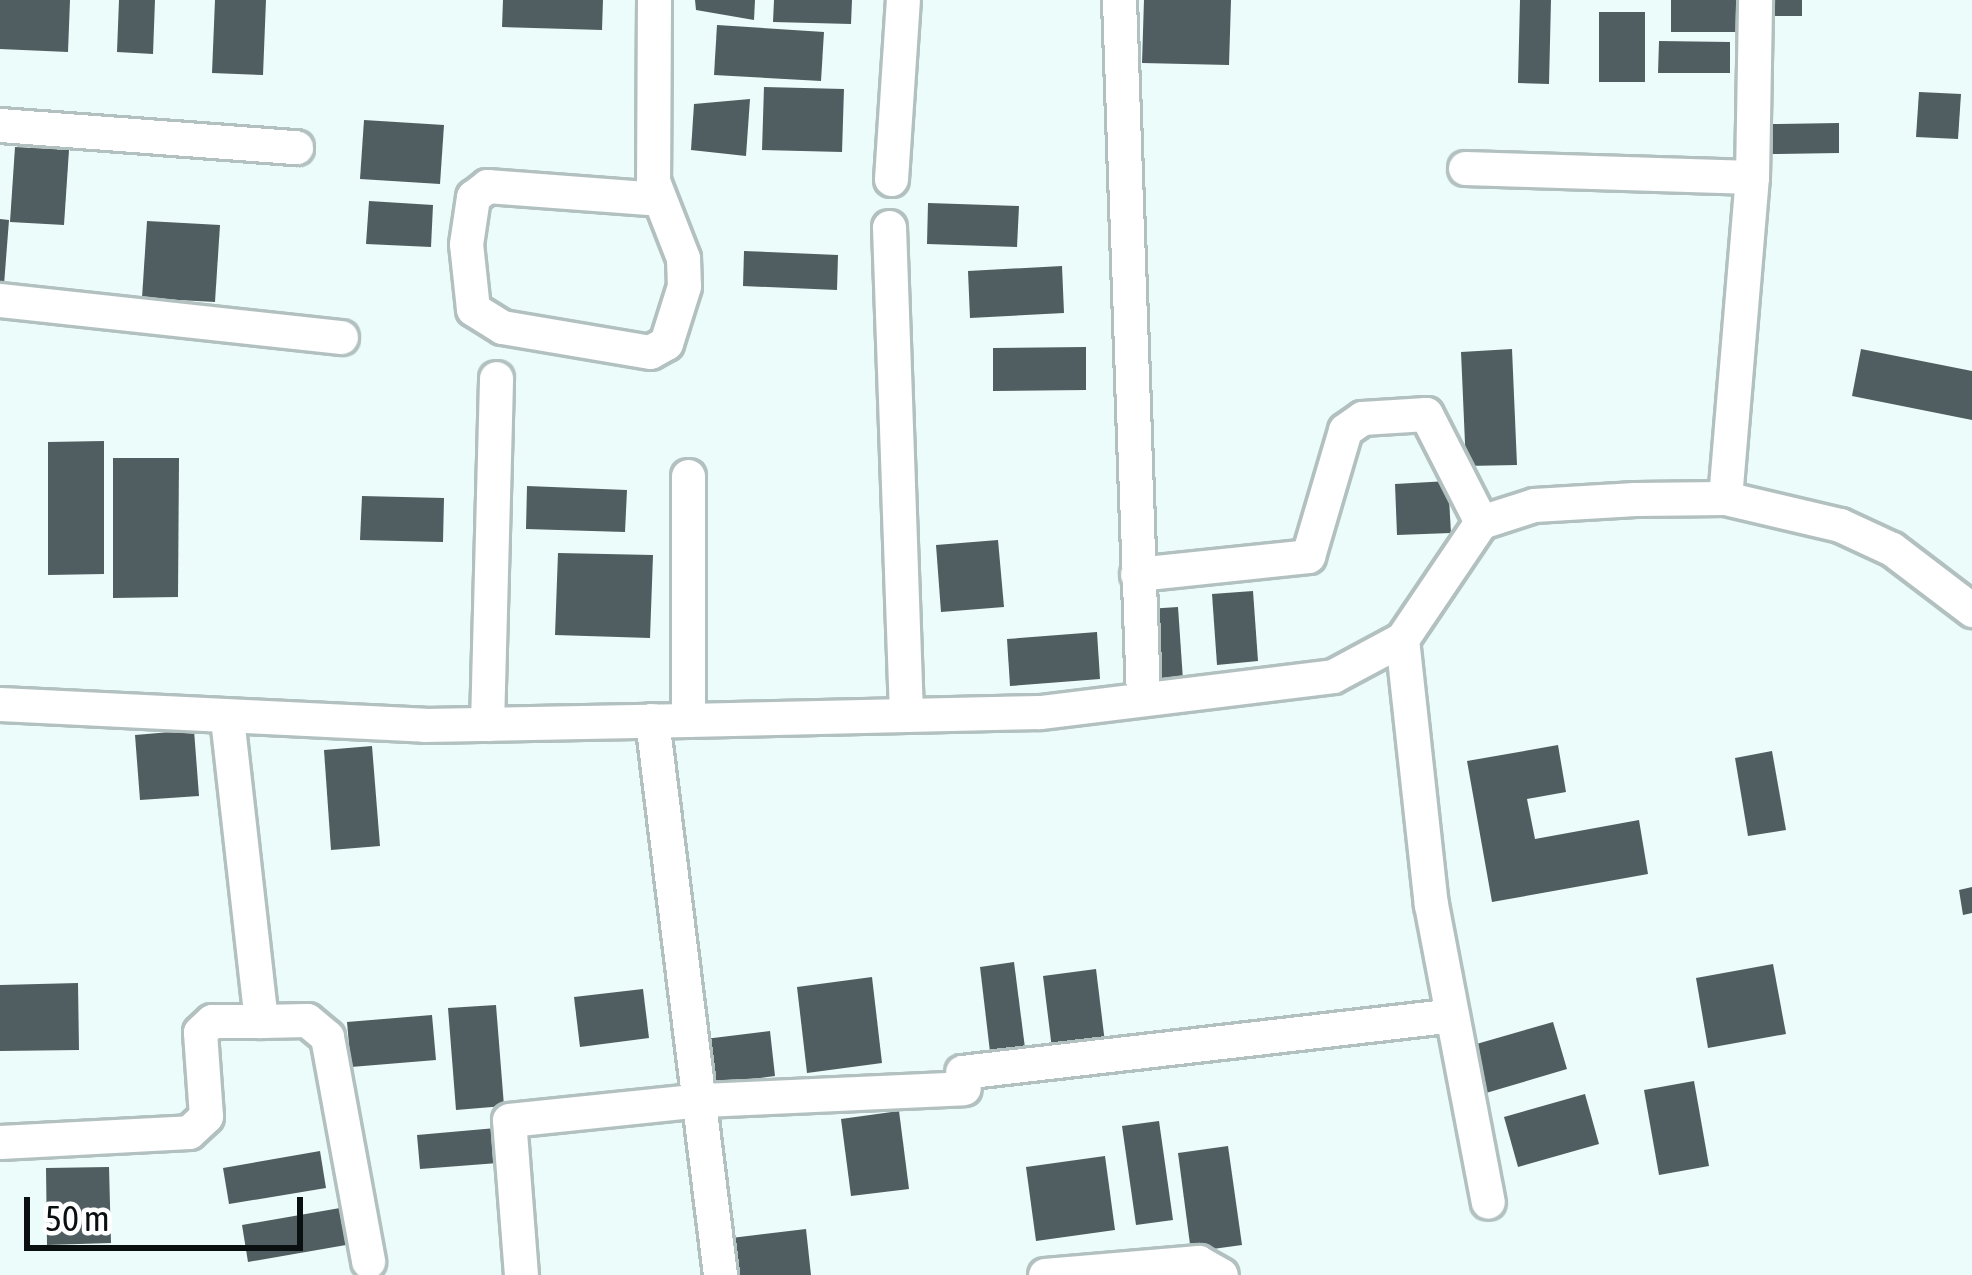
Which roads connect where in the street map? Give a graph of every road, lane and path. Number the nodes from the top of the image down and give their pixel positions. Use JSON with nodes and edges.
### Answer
{"nodes":[{"id":1,"x":654,"y":0,"type":"edge"},
{"id":2,"x":903,"y":0,"type":"edge"},
{"id":3,"x":1119,"y":0,"type":"edge"},
{"id":4,"x":1755,"y":0,"type":"edge"},
{"id":5,"x":0,"y":125,"type":"edge"},
{"id":6,"x":296,"y":147,"type":"dead end"},
{"id":7,"x":1465,"y":168,"type":"dead end"},
{"id":8,"x":1751,"y":177,"type":"junction"},
{"id":9,"x":891,"y":178,"type":"dead end"},
{"id":10,"x":659,"y":200,"type":"junction"},
{"id":11,"x":889,"y":227,"type":"dead end"},
{"id":12,"x":0,"y":300,"type":"edge"},
{"id":13,"x":341,"y":337,"type":"dead end"},
{"id":14,"x":496,"y":378,"type":"dead end"},
{"id":15,"x":688,"y":476,"type":"dead end"},
{"id":16,"x":1725,"y":498,"type":"junction"},
{"id":17,"x":1481,"y":522,"type":"junction"},
{"id":18,"x":1972,"y":570,"type":"edge"},
{"id":19,"x":1137,"y":574,"type":"junction"},
{"id":20,"x":1968,"y":607,"type":"edge"},
{"id":21,"x":1402,"y":639,"type":"junction"},
{"id":22,"x":1143,"y":698,"type":"junction"},
{"id":23,"x":0,"y":704,"type":"edge"},
{"id":24,"x":906,"y":715,"type":"junction"},
{"id":25,"x":226,"y":718,"type":"junction"},
{"id":26,"x":652,"y":720,"type":"junction"},
{"id":27,"x":688,"y":720,"type":"junction"},
{"id":28,"x":487,"y":724,"type":"junction"},
{"id":29,"x":1449,"y":1016,"type":"junction"},
{"id":30,"x":261,"y":1021,"type":"junction"},
{"id":31,"x":704,"y":1100,"type":"junction"},
{"id":32,"x":0,"y":1142,"type":"edge"},
{"id":33,"x":1487,"y":1202,"type":"dead end"},
{"id":34,"x":368,"y":1261,"type":"dead end"},
{"id":35,"x":521,"y":1275,"type":"edge"},
{"id":36,"x":719,"y":1275,"type":"edge"},
{"id":37,"x":1045,"y":1275,"type":"edge"},
{"id":38,"x":1221,"y":1275,"type":"edge"}],
"edges":[{"from":1,"to":10,"type":"street"},
{"from":2,"to":9,"type":"street"},
{"from":3,"to":19,"type":"street"},
{"from":4,"to":8,"type":"street"},
{"from":5,"to":6,"type":"street"},
{"from":7,"to":8,"type":"street"},
{"from":8,"to":16,"type":"street"},
{"from":10,"to":10,"type":"street"},
{"from":11,"to":24,"type":"street"},
{"from":12,"to":13,"type":"street"},
{"from":14,"to":28,"type":"street"},
{"from":15,"to":27,"type":"street"},
{"from":16,"to":17,"type":"street"},
{"from":16,"to":20,"type":"street"},
{"from":17,"to":19,"type":"street"},
{"from":17,"to":21,"type":"street"},
{"from":18,"to":20,"type":"street"},
{"from":19,"to":22,"type":"street"},
{"from":21,"to":22,"type":"street"},
{"from":21,"to":29,"type":"street"},
{"from":22,"to":24,"type":"street"},
{"from":23,"to":25,"type":"street"},
{"from":24,"to":27,"type":"street"},
{"from":25,"to":28,"type":"street"},
{"from":25,"to":30,"type":"street"},
{"from":26,"to":27,"type":"street"},
{"from":26,"to":28,"type":"street"},
{"from":26,"to":31,"type":"street"},
{"from":29,"to":31,"type":"street"},
{"from":29,"to":33,"type":"street"},
{"from":30,"to":32,"type":"street"},
{"from":30,"to":34,"type":"street"},
{"from":31,"to":35,"type":"street"},
{"from":31,"to":36,"type":"street"},
{"from":37,"to":38,"type":"street"}]}
